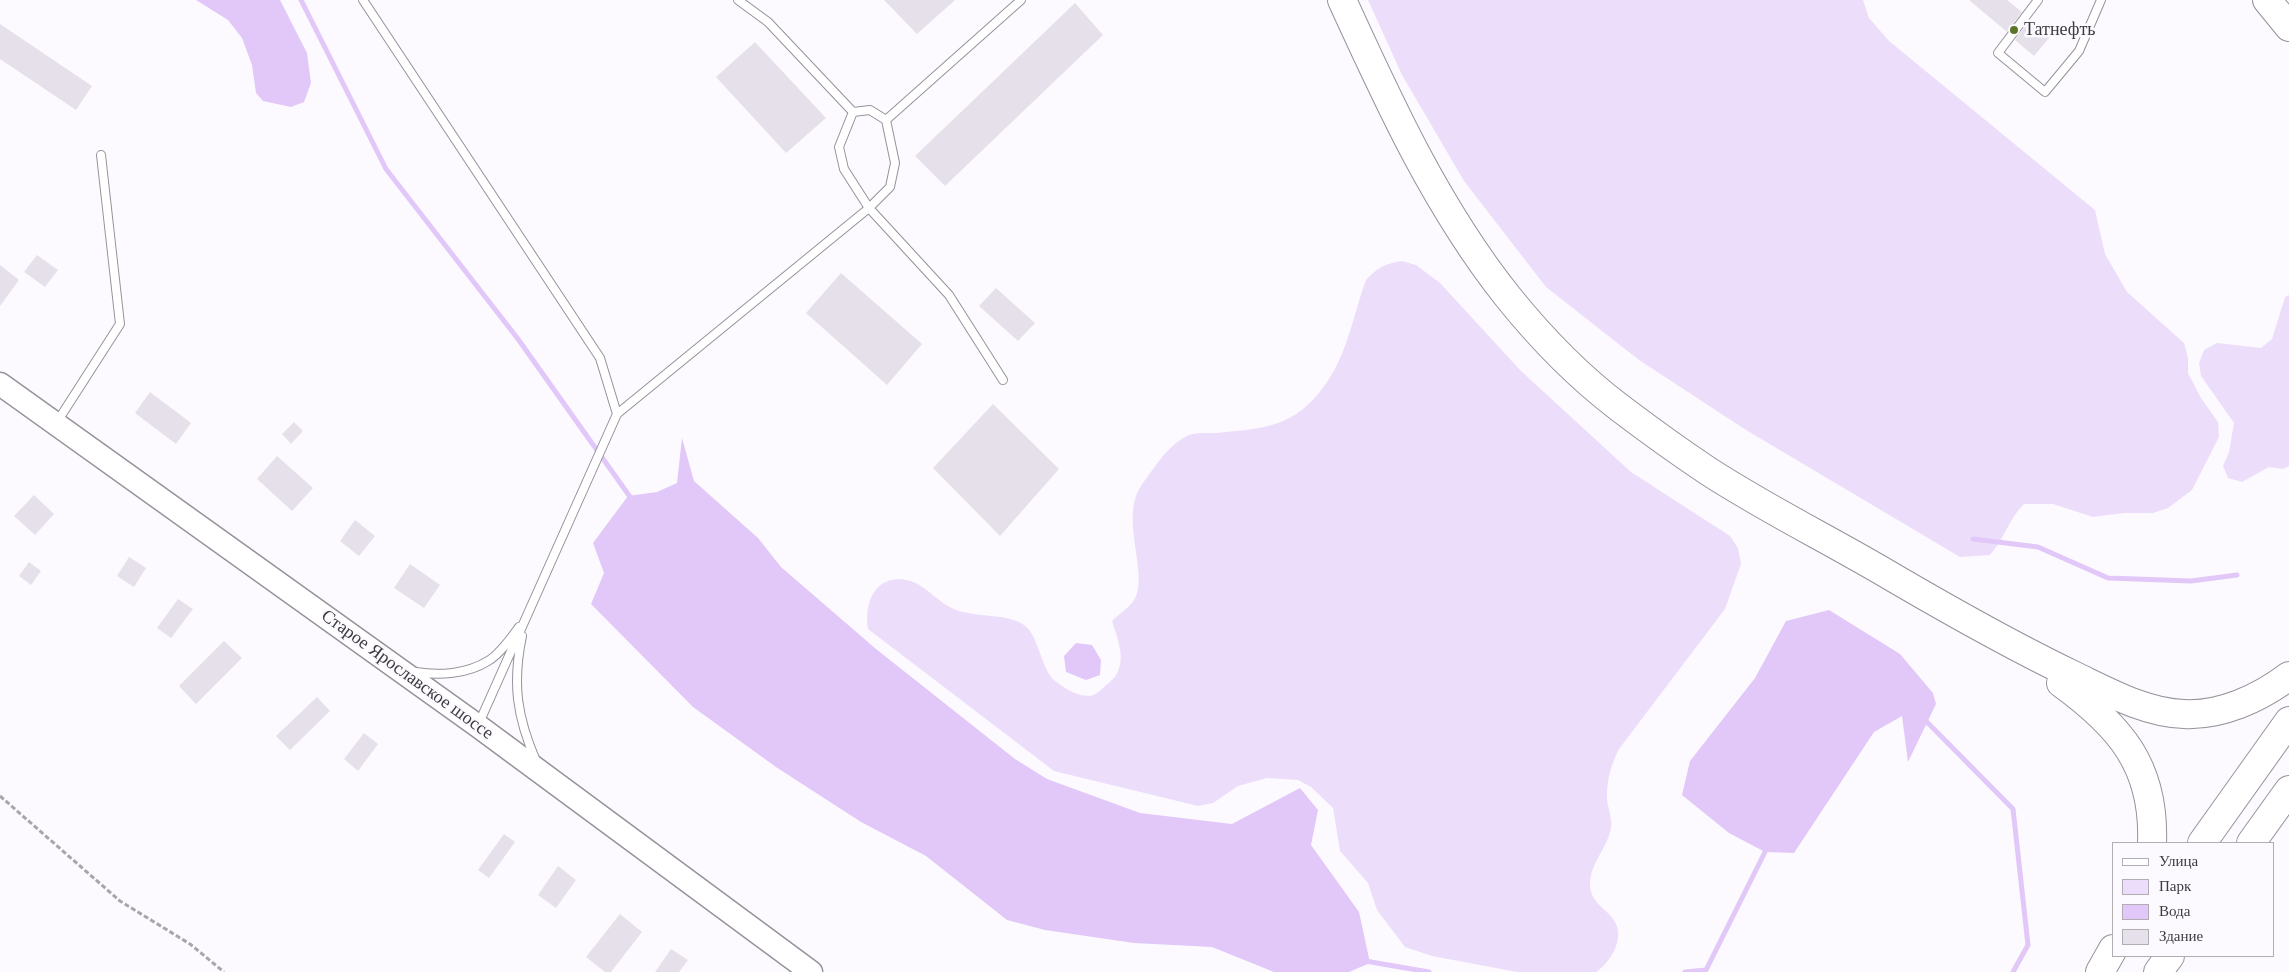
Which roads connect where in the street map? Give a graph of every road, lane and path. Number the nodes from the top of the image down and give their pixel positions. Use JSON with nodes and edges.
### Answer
{"nodes":[{"id":1,"x":363,"y":0,"type":"edge"},
{"id":2,"x":738,"y":0,"type":"edge"},
{"id":3,"x":1021,"y":0,"type":"edge"},
{"id":4,"x":1342,"y":0,"type":"edge"},
{"id":5,"x":2038,"y":0,"type":"edge"},
{"id":6,"x":2101,"y":0,"type":"edge"},
{"id":7,"x":2267,"y":0,"type":"edge"},
{"id":8,"x":2284,"y":0,"type":"edge"},
{"id":9,"x":2289,"y":4,"type":"edge"},
{"id":10,"x":2289,"y":27,"type":"edge"},
{"id":11,"x":853,"y":112,"type":"junction"},
{"id":12,"x":886,"y":120,"type":"junction"},
{"id":13,"x":101,"y":155,"type":"dead end"},
{"id":14,"x":869,"y":208,"type":"junction"},
{"id":15,"x":1003,"y":380,"type":"dead end"},
{"id":16,"x":0,"y":384,"type":"edge"},
{"id":17,"x":617,"y":414,"type":"junction"},
{"id":18,"x":56,"y":424,"type":"junction"},
{"id":19,"x":526,"y":620,"type":"junction"},
{"id":20,"x":2012,"y":646,"type":"junction"},
{"id":21,"x":400,"y":670,"type":"junction"},
{"id":22,"x":2289,"y":676,"type":"edge"},
{"id":23,"x":2289,"y":721,"type":"edge"},
{"id":24,"x":478,"y":726,"type":"junction"},
{"id":25,"x":541,"y":772,"type":"junction"},
{"id":26,"x":2289,"y":790,"type":"edge"},
{"id":27,"x":0,"y":796,"type":"edge"},
{"id":28,"x":2152,"y":842,"type":"edge"},
{"id":29,"x":2203,"y":842,"type":"edge"},
{"id":30,"x":2251,"y":842,"type":"edge"},
{"id":31,"x":2112,"y":951,"type":"edge"},
{"id":32,"x":2121,"y":957,"type":"edge"},
{"id":33,"x":2169,"y":957,"type":"edge"},
{"id":34,"x":224,"y":972,"type":"edge"},
{"id":35,"x":811,"y":972,"type":"edge"},
{"id":36,"x":2100,"y":972,"type":"edge"},
{"id":37,"x":2110,"y":972,"type":"edge"},
{"id":38,"x":2158,"y":972,"type":"edge"}],
"edges":[{"from":1,"to":17,"type":"lane"},
{"from":2,"to":11,"type":"lane"},
{"from":3,"to":12,"type":"lane"},
{"from":4,"to":20,"type":"highway"},
{"from":5,"to":6,"type":"lane"},
{"from":7,"to":10,"type":"highway"},
{"from":8,"to":9,"type":"highway"},
{"from":11,"to":12,"type":"lane"},
{"from":11,"to":14,"type":"lane"},
{"from":12,"to":14,"type":"lane"},
{"from":13,"to":18,"type":"lane"},
{"from":14,"to":15,"type":"lane"},
{"from":14,"to":17,"type":"lane"},
{"from":16,"to":18,"type":"main road","name":"Старое Ярославское шоссе"},
{"from":17,"to":19,"type":"lane"},
{"from":18,"to":21,"type":"main road","name":"Старое Ярославское шоссе"},
{"from":19,"to":21,"type":"lane"},
{"from":19,"to":24,"type":"lane"},
{"from":19,"to":25,"type":"lane"},
{"from":20,"to":22,"type":"highway"},
{"from":20,"to":28,"type":"highway"},
{"from":21,"to":24,"type":"main road","name":"Старое Ярославское шоссе"},
{"from":23,"to":29,"type":"highway"},
{"from":24,"to":25,"type":"main road","name":"Старое Ярославское шоссе"},
{"from":25,"to":35,"type":"main road","name":"Старое Ярославское шоссе"},
{"from":26,"to":30,"type":"highway"},
{"from":27,"to":34,"type":"path"},
{"from":31,"to":36,"type":"highway"},
{"from":32,"to":37,"type":"highway"},
{"from":33,"to":38,"type":"highway"}]}
